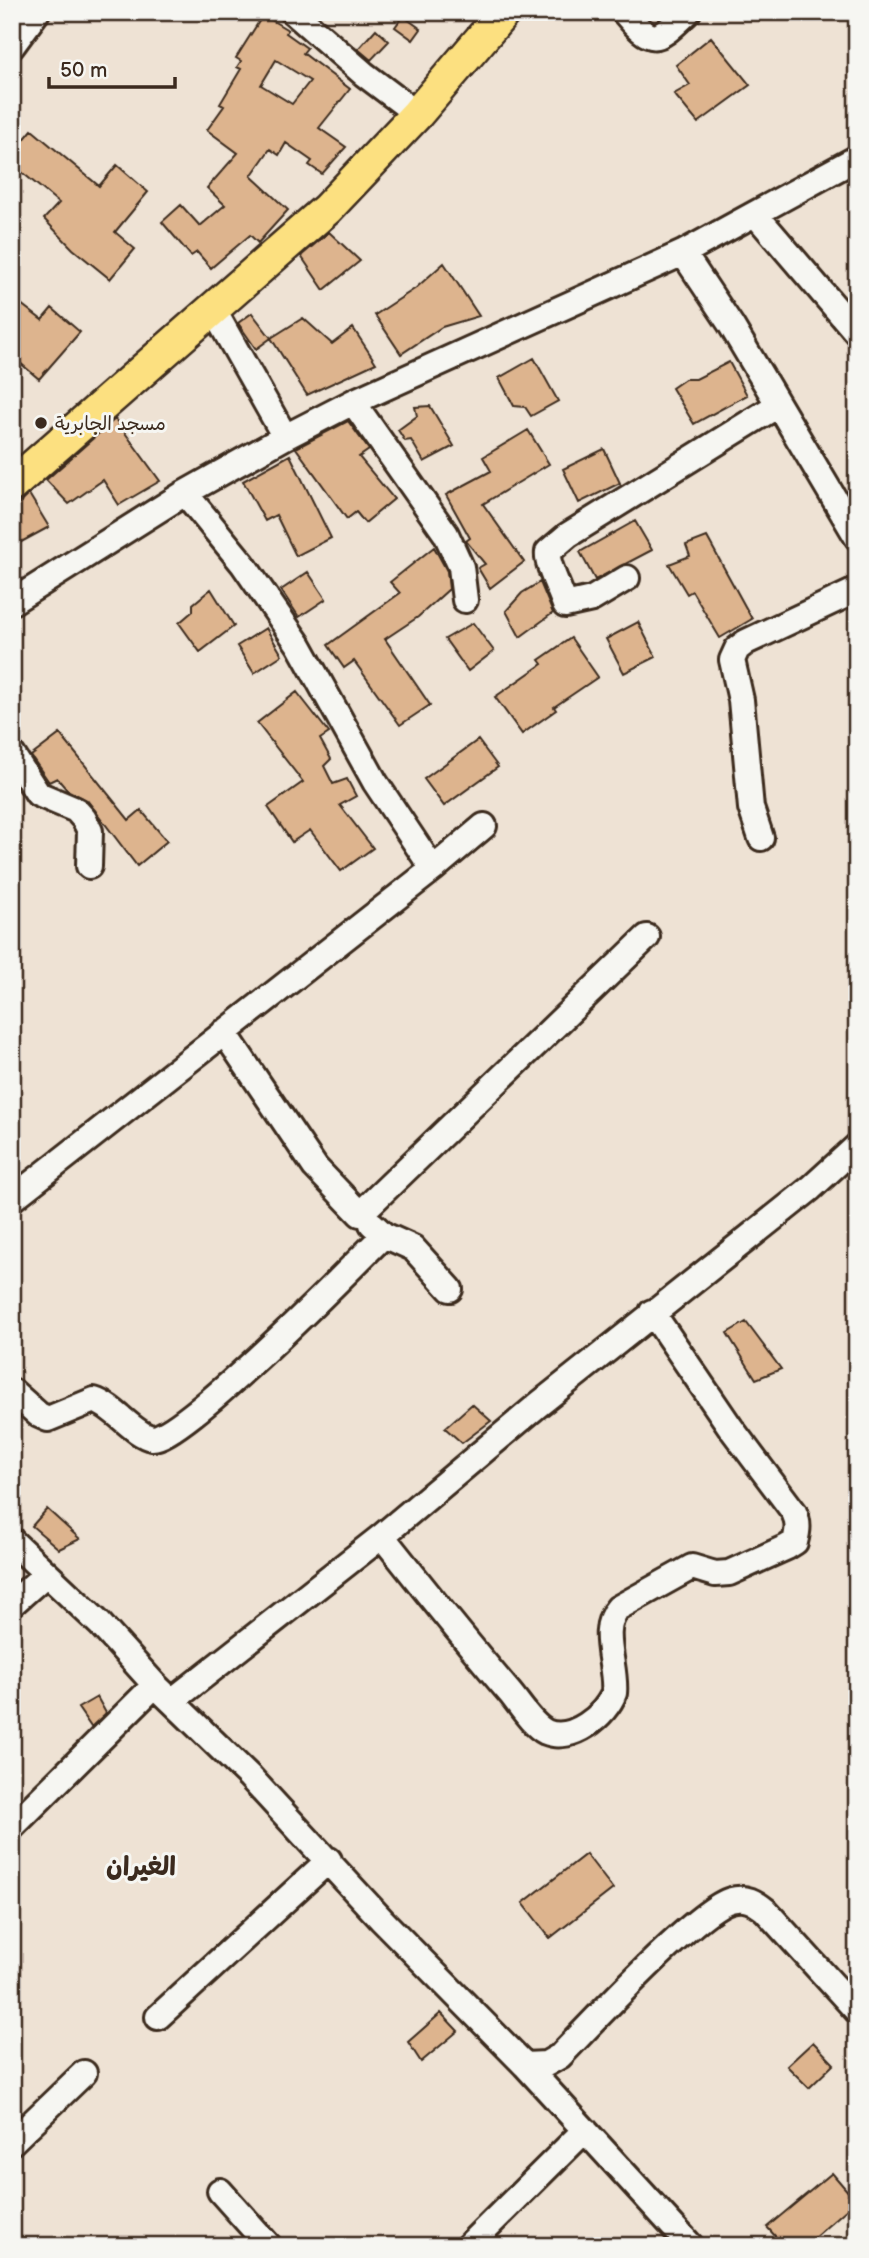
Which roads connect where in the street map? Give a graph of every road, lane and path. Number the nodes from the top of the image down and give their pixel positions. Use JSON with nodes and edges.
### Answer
{"nodes":[{"id":1,"x":37,"y":12,"type":"edge"},
{"id":2,"x":293,"y":12,"type":"edge"},
{"id":3,"x":505,"y":12,"type":"edge"},
{"id":4,"x":624,"y":12,"type":"edge"},
{"id":5,"x":688,"y":12,"type":"edge"},
{"id":6,"x":12,"y":46,"type":"edge"},
{"id":7,"x":417,"y":114,"type":"junction"},
{"id":8,"x":857,"y":158,"type":"edge"},
{"id":9,"x":756,"y":215,"type":"junction"},
{"id":10,"x":683,"y":253,"type":"junction"},
{"id":11,"x":213,"y":309,"type":"junction"},
{"id":12,"x":857,"y":333,"type":"edge"},
{"id":13,"x":353,"y":402,"type":"junction"},
{"id":14,"x":778,"y":405,"type":"junction"},
{"id":15,"x":285,"y":437,"type":"junction"},
{"id":16,"x":12,"y":485,"type":"edge"},
{"id":17,"x":185,"y":493,"type":"junction"},
{"id":18,"x":857,"y":537,"type":"edge"},
{"id":19,"x":627,"y":578,"type":"dead end"},
{"id":20,"x":857,"y":590,"type":"edge"},
{"id":21,"x":465,"y":600,"type":"dead end"},
{"id":22,"x":12,"y":602,"type":"edge"},
{"id":23,"x":12,"y":754,"type":"edge"},
{"id":24,"x":484,"y":825,"type":"dead end"},
{"id":25,"x":761,"y":838,"type":"dead end"},
{"id":26,"x":89,"y":866,"type":"dead end"},
{"id":27,"x":433,"y":869,"type":"junction"},
{"id":28,"x":647,"y":937,"type":"dead end"},
{"id":29,"x":224,"y":1032,"type":"junction"},
{"id":30,"x":857,"y":1146,"type":"edge"},
{"id":31,"x":12,"y":1199,"type":"edge"},
{"id":32,"x":360,"y":1214,"type":"junction"},
{"id":33,"x":384,"y":1235,"type":"junction"},
{"id":34,"x":450,"y":1289,"type":"dead end"},
{"id":35,"x":652,"y":1312,"type":"junction"},
{"id":36,"x":12,"y":1391,"type":"edge"},
{"id":37,"x":382,"y":1536,"type":"junction"},
{"id":38,"x":12,"y":1541,"type":"edge"},
{"id":39,"x":46,"y":1573,"type":"junction"},
{"id":40,"x":12,"y":1604,"type":"edge"},
{"id":41,"x":163,"y":1693,"type":"junction"},
{"id":42,"x":12,"y":1827,"type":"edge"},
{"id":43,"x":329,"y":1860,"type":"junction"},
{"id":44,"x":857,"y":2011,"type":"edge"},
{"id":45,"x":158,"y":2017,"type":"dead end"},
{"id":46,"x":525,"y":2065,"type":"junction"},
{"id":47,"x":84,"y":2073,"type":"dead end"},
{"id":48,"x":585,"y":2130,"type":"junction"},
{"id":49,"x":12,"y":2143,"type":"edge"},
{"id":50,"x":220,"y":2190,"type":"dead end"},
{"id":51,"x":269,"y":2246,"type":"edge"},
{"id":52,"x":468,"y":2246,"type":"edge"},
{"id":53,"x":691,"y":2246,"type":"edge"}],
"edges":[{"from":1,"to":6,"type":"street"},
{"from":2,"to":7,"type":"street"},
{"from":3,"to":7,"type":"main road"},
{"from":4,"to":5,"type":"street"},
{"from":7,"to":11,"type":"main road"},
{"from":8,"to":9,"type":"street"},
{"from":9,"to":10,"type":"street"},
{"from":9,"to":12,"type":"street"},
{"from":10,"to":13,"type":"street"},
{"from":10,"to":14,"type":"street"},
{"from":11,"to":15,"type":"street"},
{"from":11,"to":16,"type":"main road"},
{"from":13,"to":15,"type":"street"},
{"from":13,"to":21,"type":"street"},
{"from":14,"to":18,"type":"street"},
{"from":14,"to":19,"type":"street"},
{"from":15,"to":17,"type":"street"},
{"from":17,"to":22,"type":"street"},
{"from":17,"to":27,"type":"street"},
{"from":20,"to":25,"type":"street"},
{"from":23,"to":26,"type":"street"},
{"from":24,"to":27,"type":"street"},
{"from":27,"to":29,"type":"street"},
{"from":28,"to":32,"type":"street"},
{"from":29,"to":31,"type":"street"},
{"from":29,"to":32,"type":"street"},
{"from":30,"to":35,"type":"street"},
{"from":32,"to":33,"type":"street"},
{"from":33,"to":34,"type":"street"},
{"from":33,"to":36,"type":"street"},
{"from":35,"to":37,"type":"street"},
{"from":35,"to":37,"type":"street"},
{"from":37,"to":41,"type":"street"},
{"from":38,"to":39,"type":"street"},
{"from":39,"to":40,"type":"street"},
{"from":39,"to":41,"type":"street"},
{"from":41,"to":42,"type":"street"},
{"from":41,"to":43,"type":"street"},
{"from":43,"to":45,"type":"street"},
{"from":43,"to":46,"type":"street"},
{"from":44,"to":46,"type":"street"},
{"from":46,"to":48,"type":"street"},
{"from":47,"to":49,"type":"street"},
{"from":48,"to":52,"type":"street"},
{"from":48,"to":53,"type":"street"},
{"from":50,"to":51,"type":"street"}]}
